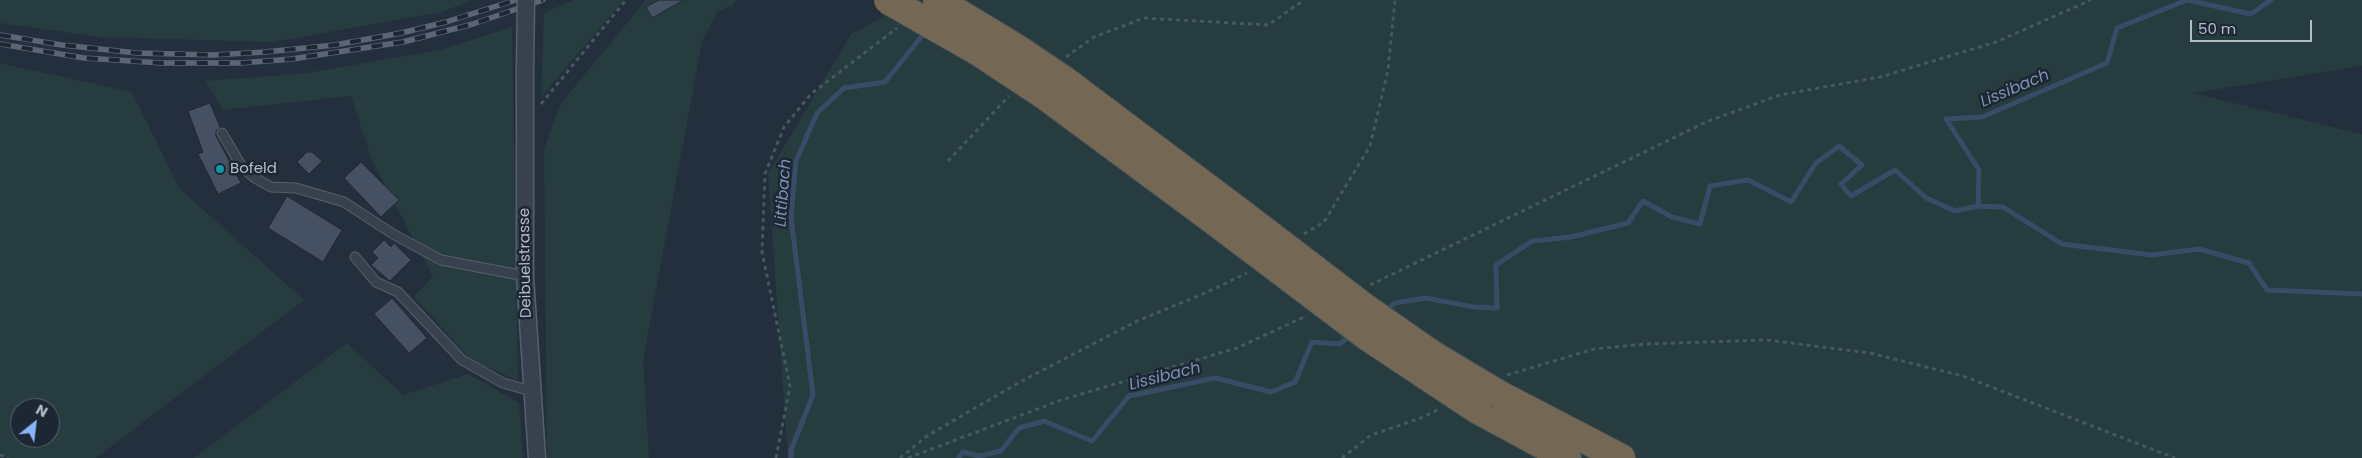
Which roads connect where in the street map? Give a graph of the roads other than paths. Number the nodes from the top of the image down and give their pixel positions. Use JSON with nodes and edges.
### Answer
{"nodes":[{"id":1,"x":526,"y":0,"type":"edge"},
{"id":2,"x":888,"y":0,"type":"edge"},
{"id":3,"x":937,"y":0,"type":"edge"},
{"id":4,"x":1057,"y":78,"type":"junction"},
{"id":5,"x":222,"y":132,"type":"dead end"},
{"id":6,"x":355,"y":257,"type":"dead end"},
{"id":7,"x":525,"y":276,"type":"junction"},
{"id":8,"x":531,"y":391,"type":"junction"},
{"id":9,"x":1494,"y":394,"type":"junction"},
{"id":10,"x":537,"y":458,"type":"edge"},
{"id":11,"x":1567,"y":458,"type":"edge"},
{"id":12,"x":1621,"y":458,"type":"edge"}],
"edges":[{"from":1,"to":7,"type":"street","name":"Deibuelstrasse","bridge":true},
{"from":2,"to":4,"type":"highway","bridge":true},
{"from":3,"to":4,"type":"highway","bridge":true},
{"from":4,"to":9,"type":"highway","bridge":true},
{"from":5,"to":7,"type":"lane"},
{"from":6,"to":8,"type":"lane"},
{"from":7,"to":8,"type":"street","name":"Deibuelstrasse"},
{"from":8,"to":10,"type":"street","name":"Deibuelstrasse"},
{"from":9,"to":11,"type":"highway"},
{"from":9,"to":12,"type":"highway"}]}
